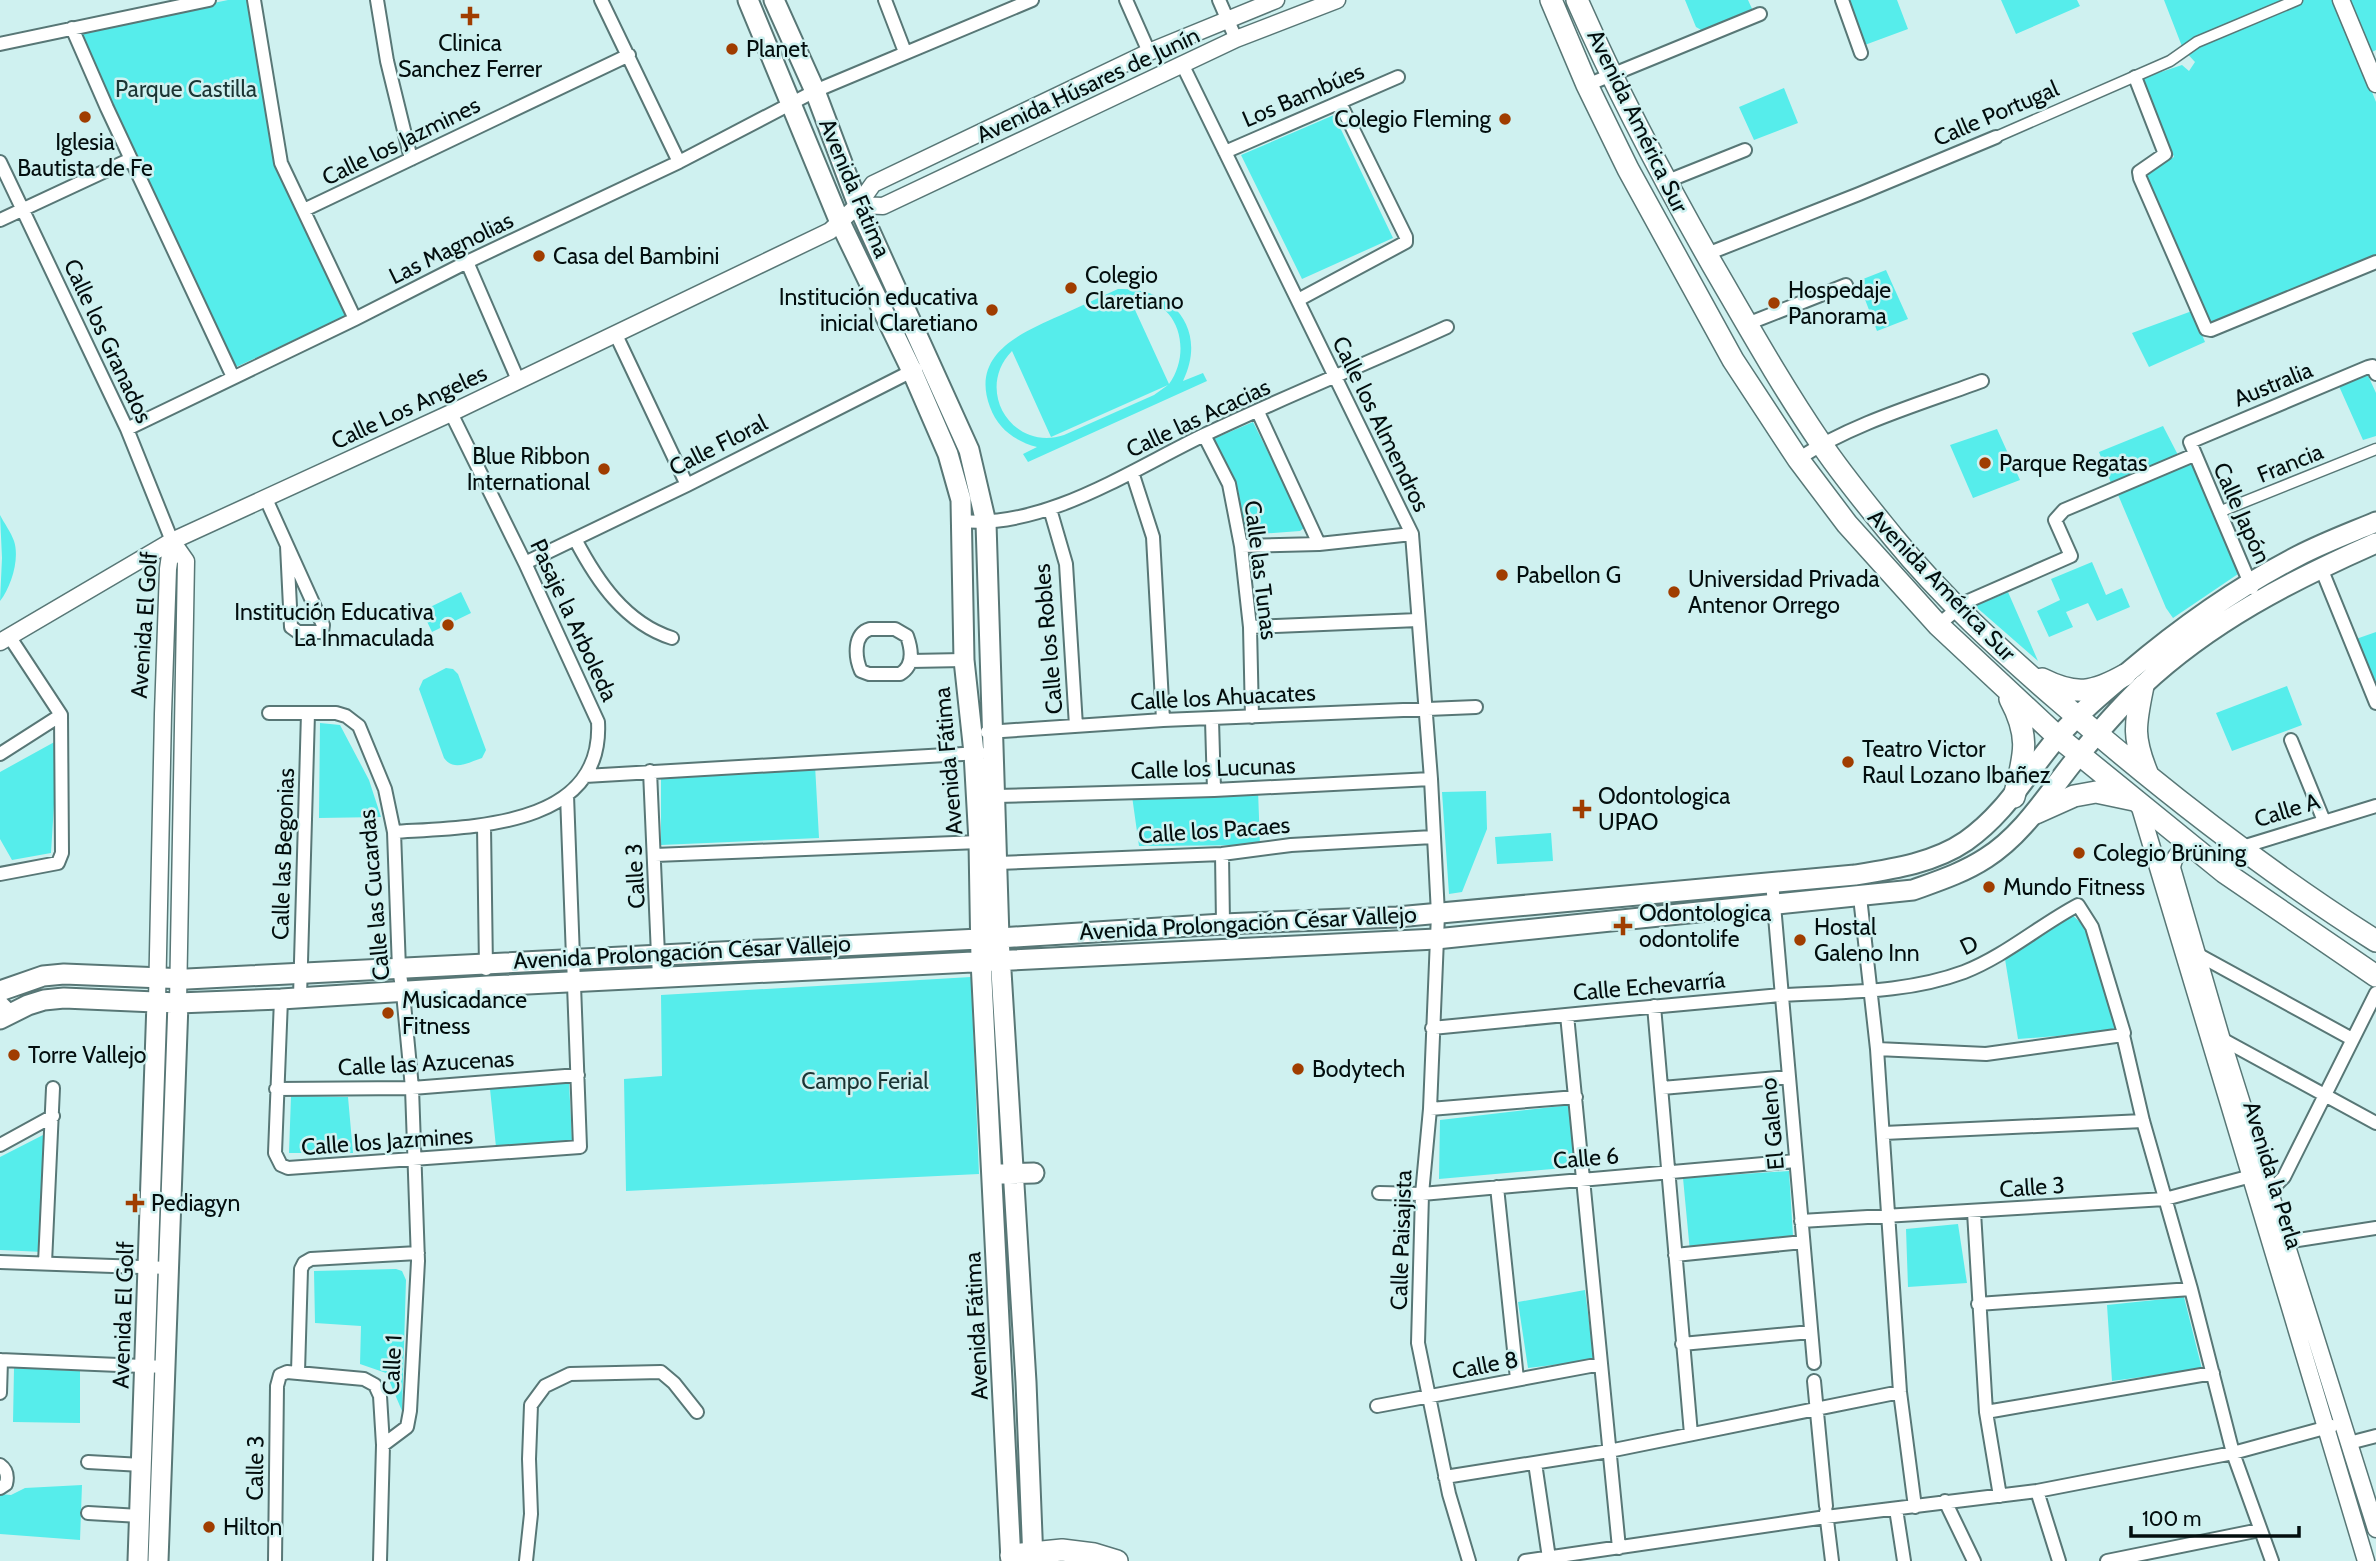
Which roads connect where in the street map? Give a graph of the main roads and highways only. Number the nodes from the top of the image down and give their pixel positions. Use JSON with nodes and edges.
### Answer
{"nodes":[{"id":1,"x":748,"y":0,"type":"edge"},
{"id":2,"x":774,"y":0,"type":"edge"},
{"id":3,"x":1551,"y":0,"type":"edge"},
{"id":4,"x":1577,"y":0,"type":"edge"},
{"id":5,"x":920,"y":367,"type":"junction"},
{"id":6,"x":2376,"y":522,"type":"edge"},
{"id":7,"x":2376,"y":542,"type":"edge"},
{"id":8,"x":2254,"y":592,"type":"junction"},
{"id":9,"x":2020,"y":667,"type":"junction"},
{"id":10,"x":1997,"y":680,"type":"junction"},
{"id":11,"x":2134,"y":680,"type":"junction"},
{"id":12,"x":2077,"y":717,"type":"junction"},
{"id":13,"x":2097,"y":735,"type":"junction"},
{"id":14,"x":2059,"y":737,"type":"junction"},
{"id":15,"x":983,"y":753,"type":"junction"},
{"id":16,"x":2080,"y":755,"type":"junction"},
{"id":17,"x":2149,"y":777,"type":"junction"},
{"id":18,"x":2014,"y":797,"type":"junction"},
{"id":19,"x":2138,"y":801,"type":"junction"},
{"id":20,"x":2036,"y":813,"type":"junction"},
{"id":21,"x":1397,"y":917,"type":"junction"},
{"id":22,"x":1322,"y":920,"type":"junction"},
{"id":23,"x":1067,"y":934,"type":"junction"},
{"id":24,"x":990,"y":938,"type":"junction"},
{"id":25,"x":2376,"y":941,"type":"edge"},
{"id":26,"x":1356,"y":943,"type":"junction"},
{"id":27,"x":1320,"y":944,"type":"junction"},
{"id":28,"x":1067,"y":956,"type":"junction"},
{"id":29,"x":991,"y":960,"type":"junction"},
{"id":30,"x":2376,"y":976,"type":"edge"},
{"id":31,"x":0,"y":991,"type":"edge"},
{"id":32,"x":157,"y":1002,"type":"junction"},
{"id":33,"x":178,"y":1003,"type":"junction"},
{"id":34,"x":4,"y":1010,"type":"edge"},
{"id":35,"x":1034,"y":1173,"type":"dead end"},
{"id":36,"x":161,"y":1174,"type":"junction"},
{"id":37,"x":992,"y":1174,"type":"junction"},
{"id":38,"x":1013,"y":1174,"type":"junction"},
{"id":39,"x":156,"y":1366,"type":"junction"},
{"id":40,"x":1003,"y":1382,"type":"junction"},
{"id":41,"x":1026,"y":1382,"type":"junction"},
{"id":42,"x":1022,"y":1557,"type":"edge"},
{"id":43,"x":138,"y":1561,"type":"edge"},
{"id":44,"x":158,"y":1561,"type":"edge"},
{"id":45,"x":1117,"y":1561,"type":"edge"}],
"edges":[{"from":1,"to":5,"type":"main road","name":"Avenida Fátima"},
{"from":2,"to":5,"type":"main road","name":"Avenida Fátima"},
{"from":3,"to":10,"type":"main road","name":"Avenida América Sur"},
{"from":4,"to":9,"type":"main road","name":"Avenida América Sur"},
{"from":5,"to":15,"type":"main road","name":"Avenida Fátima"},
{"from":5,"to":15,"type":"main road","name":"Avenida Fátima"},
{"from":6,"to":8,"type":"main road","name":"Avenida Prolongación César Vallejo"},
{"from":7,"to":8,"type":"main road","name":"Avenida Prolongación César Vallejo"},
{"from":8,"to":11,"type":"main road","name":"Avenida Prolongación César Vallejo"},
{"from":9,"to":11,"type":"main road"},
{"from":9,"to":12,"type":"main road","name":"Avenida América Sur"},
{"from":10,"to":14,"type":"main road","name":"Avenida América Sur"},
{"from":10,"to":18,"type":"main road"},
{"from":11,"to":12,"type":"main road","name":"Avenida Prolongación César Vallejo"},
{"from":11,"to":13,"type":"main road","name":"Avenida Prolongación César Vallejo"},
{"from":11,"to":17,"type":"main road"},
{"from":12,"to":13,"type":"main road","name":"Avenida América Sur"},
{"from":12,"to":14,"type":"main road","name":"Avenida Prolongación César Vallejo"},
{"from":13,"to":16,"type":"main road","name":"Avenida Prolongación César Vallejo"},
{"from":13,"to":17,"type":"main road","name":"Avenida América Sur"},
{"from":14,"to":16,"type":"main road","name":"Avenida América Sur"},
{"from":14,"to":18,"type":"main road","name":"Avenida Prolongación César Vallejo"},
{"from":15,"to":24,"type":"main road","name":"Avenida Fátima"},
{"from":15,"to":24,"type":"main road","name":"Avenida Fátima"},
{"from":16,"to":19,"type":"main road","name":"Avenida América Sur"},
{"from":16,"to":20,"type":"main road","name":"Avenida Prolongación César Vallejo"},
{"from":17,"to":25,"type":"main road","name":"Avenida América Sur"},
{"from":18,"to":20,"type":"main road"},
{"from":18,"to":21,"type":"main road","name":"Avenida Prolongación César Vallejo"},
{"from":19,"to":20,"type":"main road"},
{"from":19,"to":30,"type":"main road","name":"Avenida América Sur"},
{"from":20,"to":26,"type":"main road","name":"Avenida Prolongación César Vallejo"},
{"from":21,"to":22,"type":"main road","name":"Avenida Prolongación César Vallejo"},
{"from":21,"to":26,"type":"main road"},
{"from":22,"to":23,"type":"main road","name":"Avenida Prolongación César Vallejo"},
{"from":22,"to":27,"type":"main road"},
{"from":23,"to":24,"type":"main road","name":"Avenida Prolongación César Vallejo"},
{"from":23,"to":28,"type":"main road"},
{"from":24,"to":29,"type":"main road","name":"Avenida Fátima"},
{"from":24,"to":31,"type":"main road","name":"Avenida Prolongación César Vallejo"},
{"from":26,"to":27,"type":"main road","name":"Avenida Prolongación César Vallejo"},
{"from":27,"to":28,"type":"main road","name":"Avenida Prolongación César Vallejo"},
{"from":28,"to":29,"type":"main road","name":"Avenida Prolongación César Vallejo"},
{"from":29,"to":33,"type":"main road","name":"Avenida Prolongación César Vallejo"},
{"from":29,"to":37,"type":"main road","name":"Avenida Fátima"},
{"from":29,"to":38,"type":"main road","name":"Avenida Fátima"},
{"from":32,"to":33,"type":"main road","name":"Avenida Prolongación César Vallejo"},
{"from":32,"to":34,"type":"main road","name":"Avenida Prolongación César Vallejo"},
{"from":32,"to":36,"type":"main road","name":"Avenida El Golf"},
{"from":33,"to":36,"type":"main road","name":"Avenida El Golf"},
{"from":35,"to":38,"type":"main road"},
{"from":36,"to":39,"type":"main road","name":"Avenida El Golf"},
{"from":36,"to":39,"type":"main road","name":"Avenida El Golf"},
{"from":37,"to":38,"type":"main road"},
{"from":37,"to":40,"type":"main road","name":"Avenida Fátima"},
{"from":38,"to":41,"type":"main road","name":"Avenida Fátima"},
{"from":39,"to":43,"type":"main road","name":"Avenida El Golf"},
{"from":39,"to":44,"type":"main road","name":"Avenida El Golf"},
{"from":40,"to":41,"type":"main road"},
{"from":40,"to":42,"type":"main road","name":"Avenida Fátima"},
{"from":41,"to":42,"type":"main road","name":"Avenida Fátima"},
{"from":42,"to":45,"type":"main road"}]}
